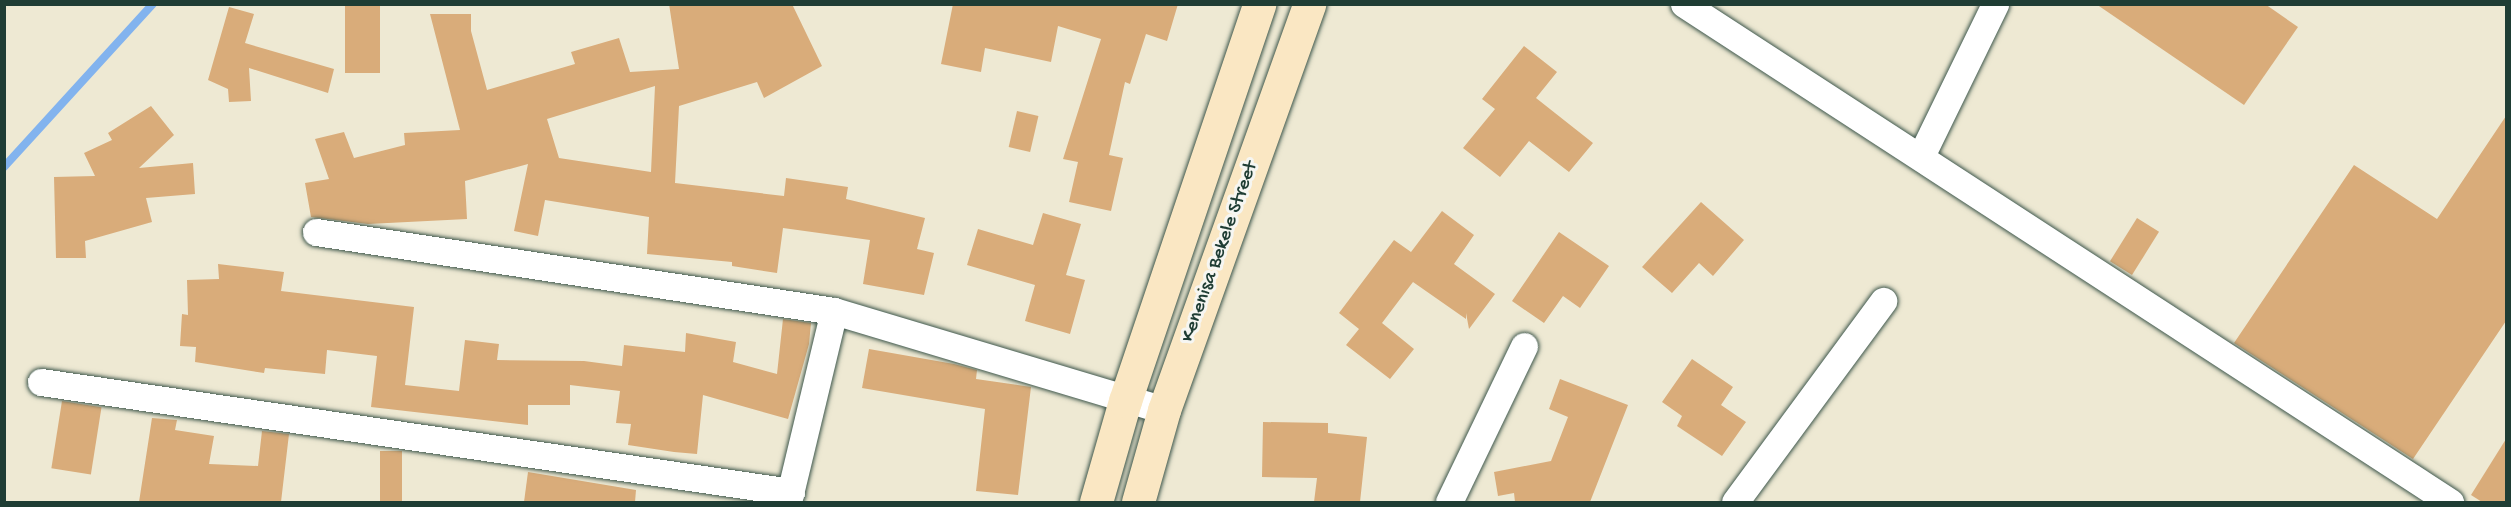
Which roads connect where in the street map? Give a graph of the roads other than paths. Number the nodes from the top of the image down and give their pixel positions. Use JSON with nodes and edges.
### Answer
{"nodes":[{"id":1,"x":1259,"y":4,"type":"edge"},
{"id":2,"x":1309,"y":4,"type":"edge"},
{"id":3,"x":1684,"y":4,"type":"edge"},
{"id":4,"x":1995,"y":4,"type":"edge"},
{"id":5,"x":1921,"y":156,"type":"junction"},
{"id":6,"x":316,"y":232,"type":"dead end"},
{"id":7,"x":1883,"y":301,"type":"dead end"},
{"id":8,"x":834,"y":310,"type":"junction"},
{"id":9,"x":1524,"y":346,"type":"dead end"},
{"id":10,"x":41,"y":382,"type":"dead end"},
{"id":11,"x":1125,"y":400,"type":"junction"},
{"id":12,"x":1164,"y":410,"type":"junction"},
{"id":13,"x":789,"y":497,"type":"edge"},
{"id":14,"x":1096,"y":502,"type":"edge"},
{"id":15,"x":1138,"y":502,"type":"edge"},
{"id":16,"x":1449,"y":502,"type":"edge"},
{"id":17,"x":1735,"y":502,"type":"edge"},
{"id":18,"x":2450,"y":502,"type":"edge"}],
"edges":[{"from":1,"to":11,"type":"main road","name":"Kenenisa Bekele Street"},
{"from":2,"to":12,"type":"main road","name":"Kenenisa Bekele Street"},
{"from":3,"to":5,"type":"street"},
{"from":4,"to":5,"type":"street"},
{"from":5,"to":18,"type":"street"},
{"from":6,"to":8,"type":"street"},
{"from":7,"to":17,"type":"street"},
{"from":8,"to":11,"type":"street"},
{"from":8,"to":13,"type":"street"},
{"from":9,"to":16,"type":"street"},
{"from":10,"to":13,"type":"street"},
{"from":11,"to":12,"type":"street"},
{"from":11,"to":14,"type":"main road","name":"Kenenisa Bekele Street"},
{"from":12,"to":15,"type":"main road","name":"Kenenisa Bekele Street"}]}
